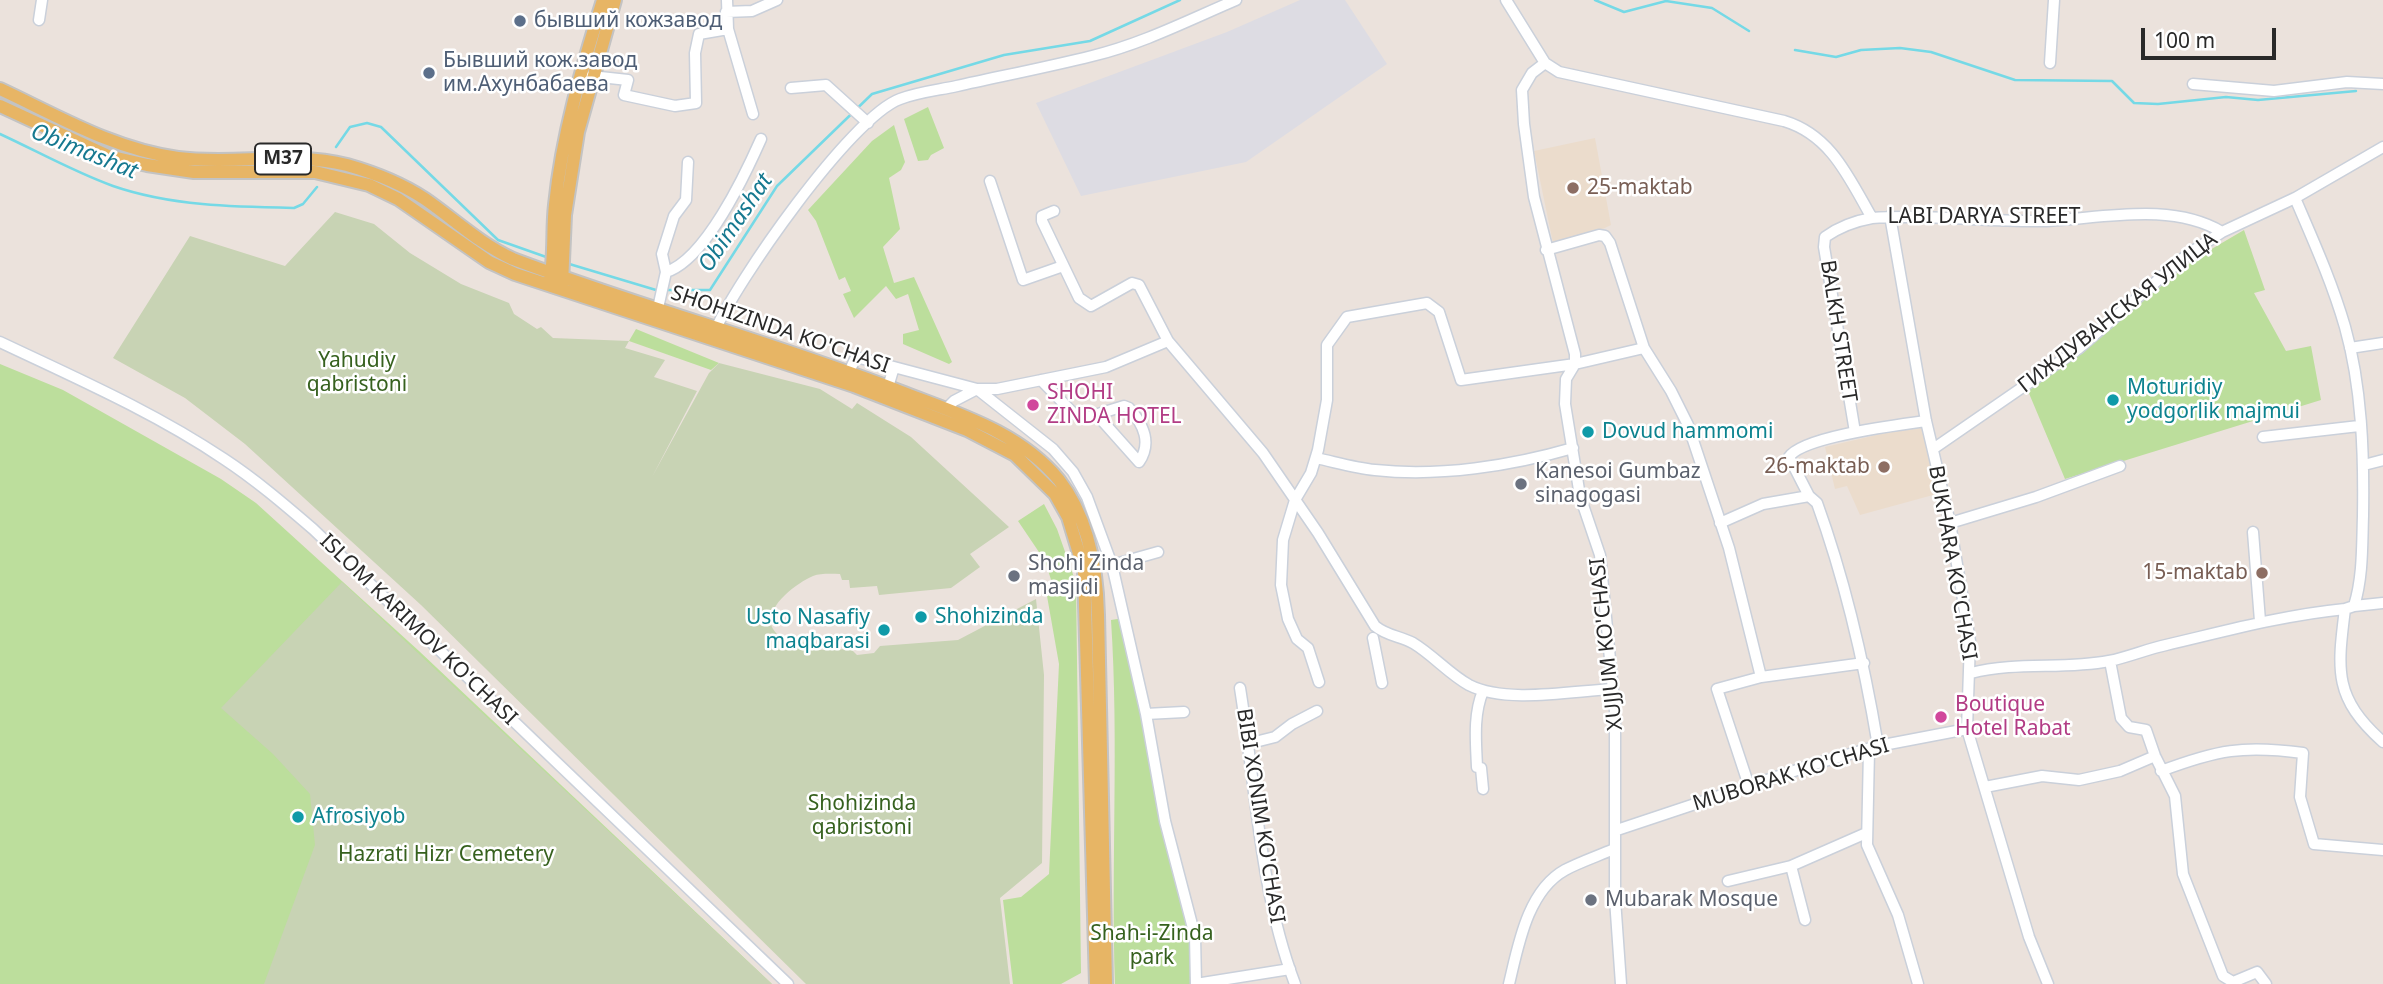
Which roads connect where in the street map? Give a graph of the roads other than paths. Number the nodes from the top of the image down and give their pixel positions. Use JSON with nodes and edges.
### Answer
{"nodes":[{"id":1,"x":42,"y":0,"type":"edge"},
{"id":2,"x":603,"y":0,"type":"edge"},
{"id":3,"x":615,"y":0,"type":"edge"},
{"id":4,"x":727,"y":0,"type":"edge"},
{"id":5,"x":777,"y":0,"type":"edge"},
{"id":6,"x":1236,"y":0,"type":"edge"},
{"id":7,"x":1506,"y":0,"type":"edge"},
{"id":8,"x":2054,"y":0,"type":"edge"},
{"id":9,"x":726,"y":12,"type":"junction"},
{"id":10,"x":39,"y":20,"type":"dead end"},
{"id":11,"x":727,"y":29,"type":"junction"},
{"id":12,"x":1545,"y":63,"type":"junction"},
{"id":13,"x":2050,"y":64,"type":"dead end"},
{"id":14,"x":591,"y":76,"type":"junction"},
{"id":15,"x":2383,"y":84,"type":"edge"},
{"id":16,"x":2193,"y":85,"type":"dead end"},
{"id":17,"x":790,"y":88,"type":"dead end"},
{"id":18,"x":0,"y":89,"type":"edge"},
{"id":19,"x":0,"y":106,"type":"edge"},
{"id":20,"x":753,"y":114,"type":"dead end"},
{"id":21,"x":868,"y":123,"type":"junction"},
{"id":22,"x":761,"y":139,"type":"dead end"},
{"id":23,"x":2383,"y":146,"type":"edge"},
{"id":24,"x":688,"y":162,"type":"dead end"},
{"id":25,"x":990,"y":181,"type":"dead end"},
{"id":26,"x":2295,"y":198,"type":"junction"},
{"id":27,"x":1054,"y":211,"type":"dead end"},
{"id":28,"x":1890,"y":216,"type":"junction"},
{"id":29,"x":1872,"y":218,"type":"junction"},
{"id":30,"x":2222,"y":232,"type":"junction"},
{"id":31,"x":1546,"y":250,"type":"junction"},
{"id":32,"x":1062,"y":266,"type":"junction"},
{"id":33,"x":666,"y":275,"type":"junction"},
{"id":34,"x":556,"y":281,"type":"junction"},
{"id":35,"x":660,"y":302,"type":"junction"},
{"id":36,"x":714,"y":333,"type":"junction"},
{"id":37,"x":1168,"y":341,"type":"junction"},
{"id":38,"x":0,"y":342,"type":"edge"},
{"id":39,"x":2383,"y":343,"type":"edge"},
{"id":40,"x":1644,"y":348,"type":"junction"},
{"id":41,"x":2350,"y":348,"type":"junction"},
{"id":42,"x":1575,"y":364,"type":"junction"},
{"id":43,"x":894,"y":367,"type":"junction"},
{"id":44,"x":849,"y":372,"type":"junction"},
{"id":45,"x":1041,"y":380,"type":"junction"},
{"id":46,"x":888,"y":387,"type":"junction"},
{"id":47,"x":977,"y":389,"type":"junction"},
{"id":48,"x":946,"y":410,"type":"junction"},
{"id":49,"x":1098,"y":416,"type":"junction"},
{"id":50,"x":1926,"y":421,"type":"junction"},
{"id":51,"x":2360,"y":426,"type":"junction"},
{"id":52,"x":1855,"y":432,"type":"junction"},
{"id":53,"x":2263,"y":437,"type":"dead end"},
{"id":54,"x":1573,"y":448,"type":"junction"},
{"id":55,"x":1933,"y":449,"type":"junction"},
{"id":56,"x":1316,"y":458,"type":"junction"},
{"id":57,"x":2383,"y":460,"type":"edge"},
{"id":58,"x":2364,"y":465,"type":"junction"},
{"id":59,"x":2120,"y":466,"type":"dead end"},
{"id":60,"x":1809,"y":496,"type":"junction"},
{"id":61,"x":1295,"y":500,"type":"junction"},
{"id":62,"x":1720,"y":523,"type":"junction"},
{"id":63,"x":1950,"y":523,"type":"junction"},
{"id":64,"x":2253,"y":532,"type":"dead end"},
{"id":65,"x":1158,"y":552,"type":"dead end"},
{"id":66,"x":1112,"y":565,"type":"junction"},
{"id":67,"x":2383,"y":603,"type":"edge"},
{"id":68,"x":2349,"y":608,"type":"junction"},
{"id":69,"x":2260,"y":621,"type":"junction"},
{"id":70,"x":1373,"y":638,"type":"dead end"},
{"id":71,"x":2110,"y":661,"type":"junction"},
{"id":72,"x":1864,"y":663,"type":"junction"},
{"id":73,"x":1971,"y":673,"type":"junction"},
{"id":74,"x":1761,"y":677,"type":"junction"},
{"id":75,"x":1319,"y":681,"type":"dead end"},
{"id":76,"x":1382,"y":683,"type":"dead end"},
{"id":77,"x":1240,"y":688,"type":"dead end"},
{"id":78,"x":1613,"y":689,"type":"junction"},
{"id":79,"x":1483,"y":691,"type":"junction"},
{"id":80,"x":1317,"y":711,"type":"dead end"},
{"id":81,"x":1184,"y":712,"type":"dead end"},
{"id":82,"x":1146,"y":714,"type":"junction"},
{"id":83,"x":1967,"y":729,"type":"junction"},
{"id":84,"x":2383,"y":742,"type":"edge"},
{"id":85,"x":1247,"y":744,"type":"junction"},
{"id":86,"x":1873,"y":748,"type":"junction"},
{"id":87,"x":2155,"y":756,"type":"junction"},
{"id":88,"x":2161,"y":771,"type":"junction"},
{"id":89,"x":1749,"y":786,"type":"junction"},
{"id":90,"x":1985,"y":787,"type":"junction"},
{"id":91,"x":1483,"y":789,"type":"dead end"},
{"id":92,"x":1617,"y":831,"type":"junction"},
{"id":93,"x":1864,"y":834,"type":"junction"},
{"id":94,"x":1615,"y":849,"type":"junction"},
{"id":95,"x":2383,"y":850,"type":"edge"},
{"id":96,"x":1791,"y":866,"type":"junction"},
{"id":97,"x":1728,"y":881,"type":"dead end"},
{"id":98,"x":1805,"y":920,"type":"dead end"},
{"id":99,"x":1290,"y":969,"type":"junction"},
{"id":100,"x":788,"y":984,"type":"edge"},
{"id":101,"x":1096,"y":984,"type":"edge"},
{"id":102,"x":1106,"y":984,"type":"edge"},
{"id":103,"x":1196,"y":984,"type":"edge"},
{"id":104,"x":1295,"y":984,"type":"edge"},
{"id":105,"x":1509,"y":984,"type":"edge"},
{"id":106,"x":1621,"y":984,"type":"edge"},
{"id":107,"x":1918,"y":984,"type":"edge"},
{"id":108,"x":2048,"y":984,"type":"edge"},
{"id":109,"x":2266,"y":984,"type":"edge"}],
"edges":[{"from":1,"to":10,"type":"street"},
{"from":2,"to":34,"type":"main road"},
{"from":3,"to":14,"type":"main road"},
{"from":4,"to":9,"type":"street"},
{"from":5,"to":9,"type":"street"},
{"from":6,"to":21,"type":"street"},
{"from":7,"to":12,"type":"street"},
{"from":8,"to":13,"type":"street"},
{"from":9,"to":11,"type":"street"},
{"from":11,"to":14,"type":"street"},
{"from":11,"to":20,"type":"street"},
{"from":12,"to":29,"type":"street","name":"LABI DARYA STREET"},
{"from":12,"to":31,"type":"street","name":"XUJJUM KO'CHASI"},
{"from":14,"to":34,"type":"main road"},
{"from":15,"to":16,"type":"street"},
{"from":17,"to":21,"type":"street"},
{"from":18,"to":34,"type":"main road","name":"SHOHIZINDA KO'CHASI","number":"M37"},
{"from":19,"to":34,"type":"main road","name":"SHOHIZINDA KO'CHASI","number":"M37"},
{"from":21,"to":36,"type":"street"},
{"from":22,"to":33,"type":"street"},
{"from":23,"to":26,"type":"street","name":"ГИЖДУВАНСКАЯ УЛИЦА"},
{"from":24,"to":33,"type":"street"},
{"from":25,"to":32,"type":"street"},
{"from":26,"to":30,"type":"street","name":"ГИЖДУВАНСКАЯ УЛИЦА"},
{"from":26,"to":41,"type":"street"},
{"from":27,"to":32,"type":"street"},
{"from":28,"to":29,"type":"street","name":"LABI DARYA STREET"},
{"from":28,"to":30,"type":"street","name":"LABI DARYA STREET"},
{"from":28,"to":50,"type":"street","name":"BUKHARA KO'CHASI"},
{"from":29,"to":52,"type":"street","name":"BALKH STREET"},
{"from":30,"to":55,"type":"street","name":"ГИЖДУВАНСКАЯ УЛИЦА"},
{"from":31,"to":40,"type":"street"},
{"from":31,"to":42,"type":"street","name":"XUJJUM KO'CHASI"},
{"from":32,"to":37,"type":"street"},
{"from":33,"to":35,"type":"street"},
{"from":34,"to":35,"type":"main road","name":"SHOHIZINDA KO'CHASI"},
{"from":34,"to":36,"type":"main road","name":"SHOHIZINDA KO'CHASI"},
{"from":35,"to":36,"type":"main road","name":"SHOHIZINDA KO'CHASI"},
{"from":36,"to":44,"type":"main road","name":"SHOHIZINDA KO'CHASI"},
{"from":36,"to":101,"type":"main road","name":"SHOHIZINDA KO'CHASI"},
{"from":37,"to":45,"type":"street"},
{"from":37,"to":61,"type":"street"},
{"from":38,"to":100,"type":"street","name":"ISLOM KARIMOV KO'CHASI"},
{"from":39,"to":41,"type":"street"},
{"from":40,"to":42,"type":"street"},
{"from":40,"to":62,"type":"street"},
{"from":41,"to":51,"type":"street"},
{"from":42,"to":54,"type":"street","name":"XUJJUM KO'CHASI"},
{"from":42,"to":56,"type":"street"},
{"from":43,"to":44,"type":"street"},
{"from":43,"to":46,"type":"street"},
{"from":43,"to":47,"type":"street"},
{"from":44,"to":46,"type":"main road","name":"SHOHIZINDA KO'CHASI"},
{"from":45,"to":47,"type":"street"},
{"from":45,"to":49,"type":"street"},
{"from":46,"to":48,"type":"main road","name":"SHOHIZINDA KO'CHASI"},
{"from":47,"to":48,"type":"street"},
{"from":47,"to":66,"type":"street"},
{"from":48,"to":102,"type":"main road","name":"SHOHIZINDA KO'CHASI"},
{"from":49,"to":49,"type":"street"},
{"from":50,"to":52,"type":"street"},
{"from":50,"to":55,"type":"street","name":"BUKHARA KO'CHASI"},
{"from":51,"to":53,"type":"street"},
{"from":51,"to":58,"type":"street"},
{"from":52,"to":60,"type":"street"},
{"from":54,"to":56,"type":"street"},
{"from":54,"to":78,"type":"street","name":"XUJJUM KO'CHASI"},
{"from":55,"to":63,"type":"street","name":"BUKHARA KO'CHASI"},
{"from":56,"to":61,"type":"street"},
{"from":57,"to":58,"type":"street"},
{"from":58,"to":68,"type":"street"},
{"from":59,"to":63,"type":"street"},
{"from":60,"to":62,"type":"street"},
{"from":60,"to":72,"type":"street"},
{"from":61,"to":75,"type":"street"},
{"from":61,"to":79,"type":"street"},
{"from":62,"to":74,"type":"street"},
{"from":63,"to":73,"type":"street","name":"BUKHARA KO'CHASI"},
{"from":64,"to":69,"type":"street"},
{"from":65,"to":66,"type":"street"},
{"from":66,"to":82,"type":"street"},
{"from":67,"to":68,"type":"street"},
{"from":68,"to":69,"type":"street"},
{"from":68,"to":84,"type":"street"},
{"from":69,"to":71,"type":"street"},
{"from":70,"to":76,"type":"street"},
{"from":71,"to":73,"type":"street"},
{"from":71,"to":87,"type":"street"},
{"from":72,"to":74,"type":"street"},
{"from":72,"to":86,"type":"street"},
{"from":73,"to":83,"type":"street","name":"BUKHARA KO'CHASI"},
{"from":74,"to":89,"type":"street"},
{"from":77,"to":85,"type":"street","name":"BIBI XONIM KO'CHASI"},
{"from":78,"to":79,"type":"street"},
{"from":78,"to":92,"type":"street","name":"XUJJUM KO'CHASI"},
{"from":79,"to":91,"type":"street"},
{"from":80,"to":85,"type":"street"},
{"from":81,"to":82,"type":"street"},
{"from":82,"to":103,"type":"street"},
{"from":83,"to":86,"type":"street","name":"MUBORAK KO'CHASI"},
{"from":83,"to":90,"type":"street","name":"BUKHARA KO'CHASI"},
{"from":85,"to":99,"type":"street","name":"BIBI XONIM KO'CHASI"},
{"from":86,"to":89,"type":"street","name":"MUBORAK KO'CHASI"},
{"from":86,"to":93,"type":"street"},
{"from":87,"to":88,"type":"street"},
{"from":87,"to":90,"type":"street"},
{"from":88,"to":95,"type":"street"},
{"from":88,"to":109,"type":"street"},
{"from":89,"to":92,"type":"street","name":"MUBORAK KO'CHASI"},
{"from":90,"to":108,"type":"street","name":"BUKHARA KO'CHASI"},
{"from":92,"to":94,"type":"street","name":"XUJJUM KO'CHASI"},
{"from":93,"to":96,"type":"street"},
{"from":93,"to":107,"type":"street"},
{"from":94,"to":105,"type":"street"},
{"from":94,"to":106,"type":"street","name":"XUJJUM KO'CHASI"},
{"from":96,"to":97,"type":"street"},
{"from":96,"to":98,"type":"street"},
{"from":99,"to":103,"type":"street"},
{"from":99,"to":104,"type":"street","name":"BIBI XONIM KO'CHASI"}]}
